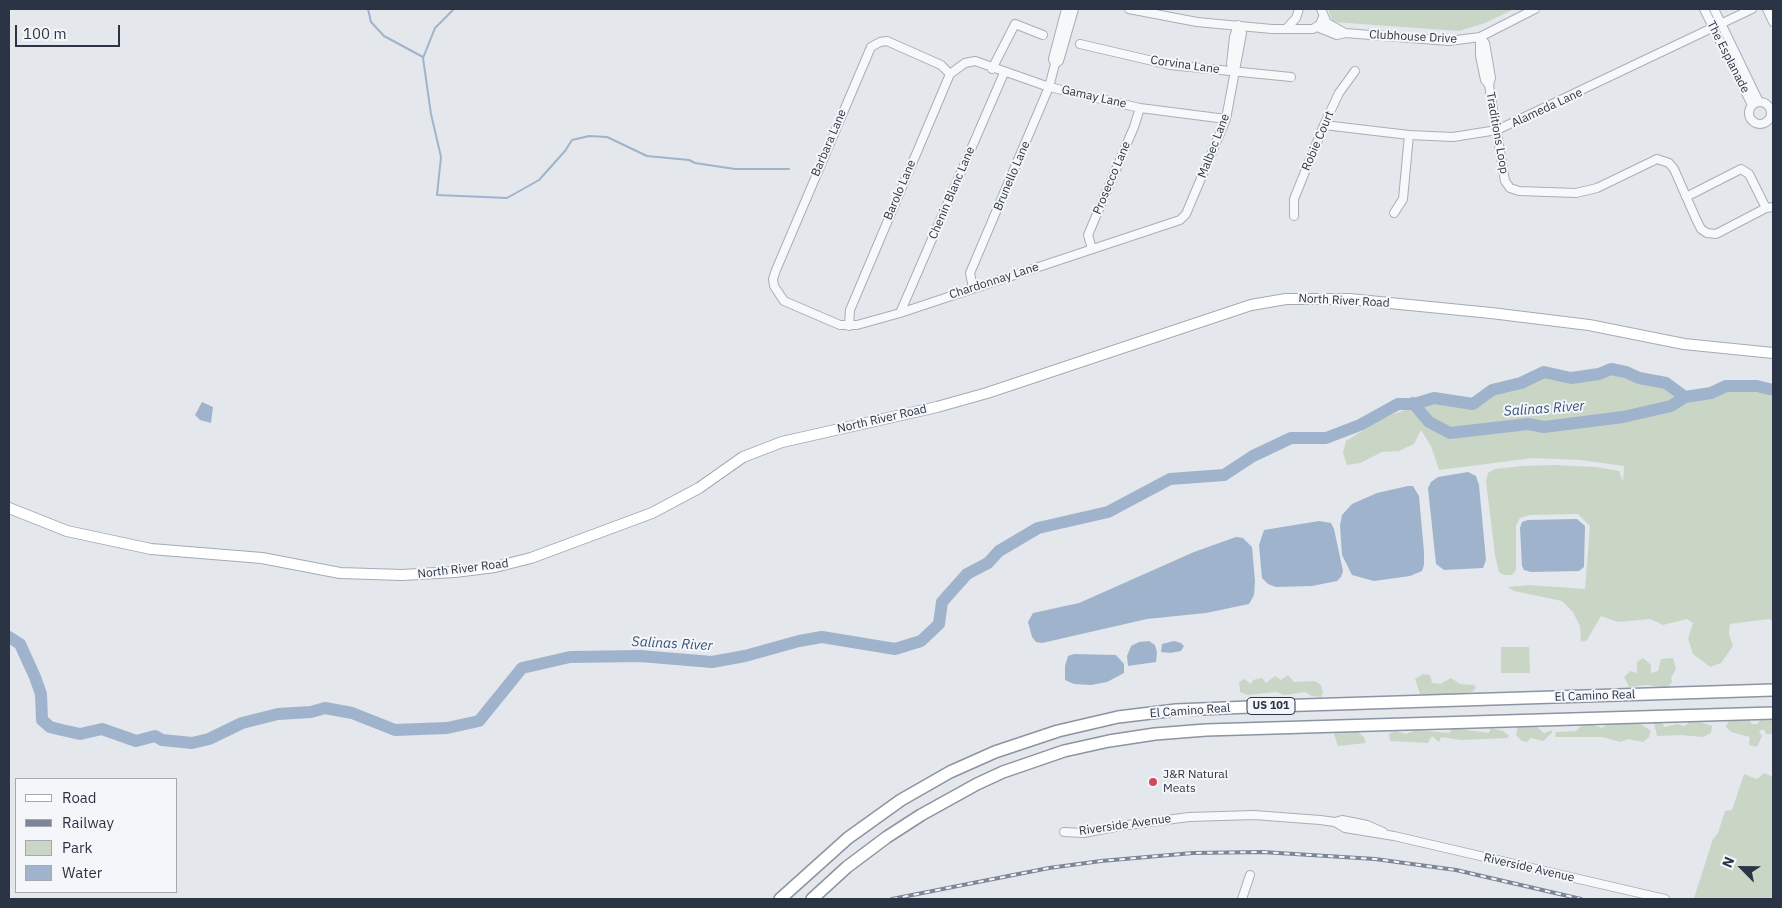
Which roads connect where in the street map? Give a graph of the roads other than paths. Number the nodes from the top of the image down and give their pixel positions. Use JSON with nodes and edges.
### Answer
{"nodes":[{"id":1,"x":1066,"y":9,"type":"edge"},
{"id":2,"x":1074,"y":9,"type":"edge"},
{"id":3,"x":1129,"y":9,"type":"edge"},
{"id":4,"x":1299,"y":9,"type":"edge"},
{"id":5,"x":1535,"y":9,"type":"edge"},
{"id":6,"x":1704,"y":9,"type":"edge"},
{"id":7,"x":1714,"y":9,"type":"edge"},
{"id":8,"x":1752,"y":9,"type":"edge"},
{"id":9,"x":1767,"y":9,"type":"edge"},
{"id":10,"x":1322,"y":13,"type":"edge"},
{"id":11,"x":1296,"y":18,"type":"junction"},
{"id":12,"x":1773,"y":22,"type":"edge"},
{"id":13,"x":1721,"y":24,"type":"junction"},
{"id":14,"x":1238,"y":26,"type":"junction"},
{"id":15,"x":1287,"y":28,"type":"junction"},
{"id":16,"x":1303,"y":28,"type":"junction"},
{"id":17,"x":1317,"y":28,"type":"junction"},
{"id":18,"x":1714,"y":28,"type":"junction"},
{"id":19,"x":1345,"y":33,"type":"junction"},
{"id":20,"x":1043,"y":35,"type":"dead end"},
{"id":21,"x":1480,"y":37,"type":"junction"},
{"id":22,"x":1080,"y":44,"type":"dead end"},
{"id":23,"x":1055,"y":64,"type":"junction"},
{"id":24,"x":992,"y":69,"type":"junction"},
{"id":25,"x":1355,"y":71,"type":"dead end"},
{"id":26,"x":1004,"y":72,"type":"junction"},
{"id":27,"x":1234,"y":72,"type":"junction"},
{"id":28,"x":950,"y":74,"type":"junction"},
{"id":29,"x":1291,"y":77,"type":"dead end"},
{"id":30,"x":1050,"y":87,"type":"junction"},
{"id":31,"x":1140,"y":108,"type":"junction"},
{"id":32,"x":1226,"y":120,"type":"junction"},
{"id":33,"x":1324,"y":126,"type":"junction"},
{"id":34,"x":1497,"y":130,"type":"junction"},
{"id":35,"x":1409,"y":135,"type":"junction"},
{"id":36,"x":1686,"y":197,"type":"junction"},
{"id":37,"x":1770,"y":208,"type":"edge"},
{"id":38,"x":1394,"y":213,"type":"dead end"},
{"id":39,"x":1294,"y":216,"type":"dead end"},
{"id":40,"x":1184,"y":217,"type":"joint"},
{"id":41,"x":1092,"y":248,"type":"junction"},
{"id":42,"x":973,"y":288,"type":"junction"},
{"id":43,"x":900,"y":313,"type":"junction"},
{"id":44,"x":849,"y":326,"type":"junction"},
{"id":45,"x":1773,"y":353,"type":"edge"},
{"id":46,"x":9,"y":508,"type":"edge"},
{"id":47,"x":1773,"y":690,"type":"edge"},
{"id":48,"x":1773,"y":713,"type":"edge"},
{"id":49,"x":1064,"y":832,"type":"dead end"},
{"id":50,"x":1250,"y":875,"type":"dead end"},
{"id":51,"x":780,"y":899,"type":"edge"},
{"id":52,"x":812,"y":899,"type":"edge"},
{"id":53,"x":1242,"y":899,"type":"edge"},
{"id":54,"x":1665,"y":899,"type":"edge"}],
"edges":[{"from":1,"to":23,"type":"street","name":"Brunello Lane"},
{"from":2,"to":23,"type":"street","name":"Brunello Lane"},
{"from":3,"to":14,"type":"street","name":"Clubhouse Drive"},
{"from":4,"to":11,"type":"street"},
{"from":5,"to":21,"type":"street","name":"Clubhouse Drive"},
{"from":6,"to":18,"type":"street","name":"The Esplanade"},
{"from":7,"to":13,"type":"street","name":"The Esplanade"},
{"from":8,"to":13,"type":"street","name":"Alameda Lane"},
{"from":9,"to":12,"type":"street"},
{"from":10,"to":17,"type":"street","name":"Clubhouse Drive"},
{"from":10,"to":19,"type":"street","name":"Clubhouse Drive"},
{"from":11,"to":15,"type":"street"},
{"from":11,"to":16,"type":"street"},
{"from":13,"to":18,"type":"street","name":"Alameda Lane"},
{"from":13,"to":18,"type":"street","name":"The Esplanade"},
{"from":14,"to":15,"type":"street","name":"Clubhouse Drive"},
{"from":14,"to":27,"type":"street","name":"Malbec Lane"},
{"from":15,"to":16,"type":"street","name":"Clubhouse Drive"},
{"from":16,"to":17,"type":"street","name":"Clubhouse Drive"},
{"from":17,"to":19,"type":"street","name":"Clubhouse Drive"},
{"from":18,"to":34,"type":"street","name":"Alameda Lane"},
{"from":19,"to":21,"type":"street","name":"Clubhouse Drive"},
{"from":20,"to":24,"type":"street"},
{"from":21,"to":34,"type":"street","name":"Traditions Loop"},
{"from":22,"to":27,"type":"street","name":"Corvina Lane"},
{"from":23,"to":30,"type":"street","name":"Brunello Lane"},
{"from":24,"to":26,"type":"street","name":"Gamay Lane"},
{"from":24,"to":28,"type":"street","name":"Gamay Lane"},
{"from":25,"to":33,"type":"street","name":"Robie Court"},
{"from":26,"to":30,"type":"street","name":"Gamay Lane"},
{"from":26,"to":43,"type":"street","name":"Chenin Blanc Lane"},
{"from":27,"to":29,"type":"street","name":"Corvina Lane"},
{"from":27,"to":32,"type":"street","name":"Malbec Lane"},
{"from":28,"to":44,"type":"street","name":"Barolo Lane"},
{"from":28,"to":44,"type":"street","name":"Barbara Lane"},
{"from":30,"to":31,"type":"street","name":"Gamay Lane"},
{"from":30,"to":42,"type":"street","name":"Brunello Lane"},
{"from":31,"to":32,"type":"street","name":"Gamay Lane"},
{"from":31,"to":41,"type":"street","name":"Prosecco Lane"},
{"from":32,"to":40,"type":"street","name":"Malbec Lane"},
{"from":33,"to":35,"type":"street","name":"Alameda Lane"},
{"from":33,"to":39,"type":"street","name":"Robie Court"},
{"from":34,"to":35,"type":"street","name":"Alameda Lane"},
{"from":34,"to":36,"type":"street","name":"Traditions Loop"},
{"from":35,"to":38,"type":"street"},
{"from":36,"to":37,"type":"street"},
{"from":36,"to":37,"type":"street","name":"Traditions Loop"},
{"from":40,"to":41,"type":"street","name":"Chardonnay Lane"},
{"from":41,"to":42,"type":"street","name":"Chardonnay Lane"},
{"from":42,"to":43,"type":"street","name":"Chardonnay Lane"},
{"from":43,"to":44,"type":"street","name":"Chardonnay Lane"},
{"from":45,"to":46,"type":"main road","name":"North River Road"},
{"from":47,"to":51,"type":"highway","name":"El Camino Real","number":"US 101"},
{"from":48,"to":52,"type":"highway","name":"El Camino Real","number":"US 101"},
{"from":49,"to":54,"type":"street","name":"Riverside Avenue"},
{"from":50,"to":53,"type":"street"}]}
